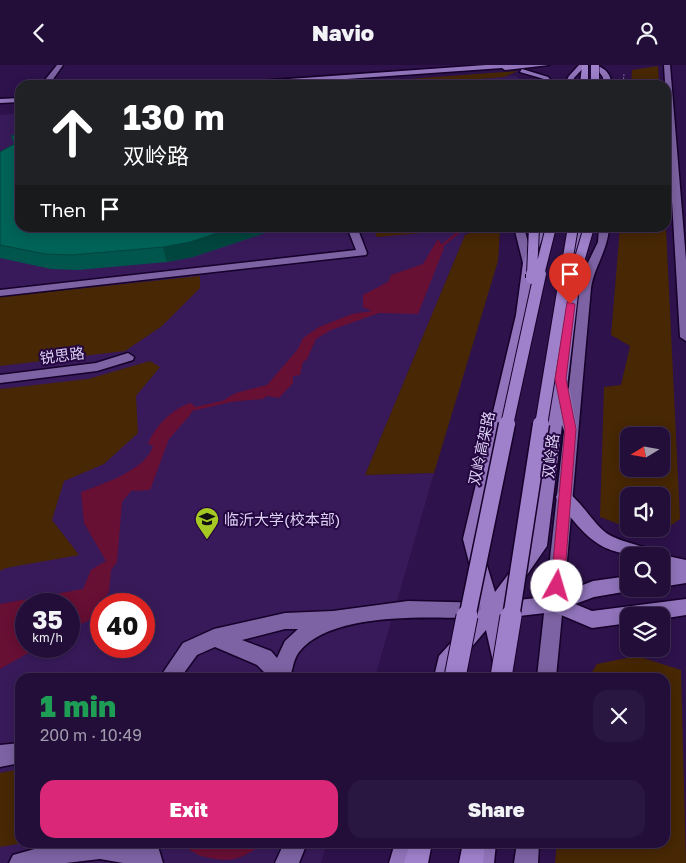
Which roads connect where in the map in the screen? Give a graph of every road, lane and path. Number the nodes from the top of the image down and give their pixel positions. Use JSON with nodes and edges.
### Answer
{"nodes":[{"id":1,"x":60,"y":65,"type":"edge"},
{"id":2,"x":515,"y":65,"type":"edge"},
{"id":3,"x":546,"y":65,"type":"edge"},
{"id":4,"x":584,"y":65,"type":"edge"},
{"id":5,"x":594,"y":65,"type":"edge"},
{"id":6,"x":667,"y":65,"type":"edge"},
{"id":7,"x":458,"y":71,"type":"junction"},
{"id":8,"x":624,"y":74,"type":"dead end"},
{"id":9,"x":48,"y":80,"type":"edge"},
{"id":10,"x":302,"y":80,"type":"edge"},
{"id":11,"x":333,"y":80,"type":"edge"},
{"id":12,"x":547,"y":80,"type":"edge"},
{"id":13,"x":570,"y":80,"type":"edge"},
{"id":14,"x":584,"y":80,"type":"edge"},
{"id":15,"x":595,"y":80,"type":"edge"},
{"id":16,"x":607,"y":80,"type":"edge"},
{"id":17,"x":623,"y":80,"type":"edge"},
{"id":18,"x":669,"y":80,"type":"edge"},
{"id":19,"x":15,"y":102,"type":"edge"},
{"id":20,"x":0,"y":103,"type":"edge"},
{"id":21,"x":671,"y":104,"type":"edge"},
{"id":22,"x":681,"y":203,"type":"edge"},
{"id":23,"x":354,"y":232,"type":"edge"},
{"id":24,"x":520,"y":232,"type":"edge"},
{"id":25,"x":534,"y":232,"type":"edge"},
{"id":26,"x":540,"y":232,"type":"edge"},
{"id":27,"x":550,"y":232,"type":"edge"},
{"id":28,"x":580,"y":232,"type":"edge"},
{"id":29,"x":580,"y":232,"type":"edge"},
{"id":30,"x":604,"y":232,"type":"edge"},
{"id":31,"x":528,"y":263,"type":"junction"},
{"id":32,"x":0,"y":293,"type":"edge"},
{"id":33,"x":530,"y":313,"type":"junction"},
{"id":34,"x":686,"y":337,"type":"edge"},
{"id":35,"x":128,"y":357,"type":"dead end"},
{"id":36,"x":0,"y":379,"type":"edge"},
{"id":37,"x":560,"y":379,"type":"junction"},
{"id":38,"x":570,"y":429,"type":"junction"},
{"id":39,"x":564,"y":497,"type":"junction"},
{"id":40,"x":624,"y":547,"type":"edge"},
{"id":41,"x":670,"y":562,"type":"edge"},
{"id":42,"x":686,"y":568,"type":"edge"},
{"id":43,"x":686,"y":575,"type":"edge"},
{"id":44,"x":670,"y":578,"type":"edge"},
{"id":45,"x":620,"y":585,"type":"edge"},
{"id":46,"x":555,"y":604,"type":"junction"},
{"id":47,"x":686,"y":607,"type":"edge"},
{"id":48,"x":490,"y":611,"type":"junction"},
{"id":49,"x":333,"y":619,"type":"junction"},
{"id":50,"x":214,"y":638,"type":"junction"},
{"id":51,"x":173,"y":673,"type":"edge"},
{"id":52,"x":278,"y":673,"type":"edge"},
{"id":53,"x":282,"y":673,"type":"edge"},
{"id":54,"x":444,"y":673,"type":"edge"},
{"id":55,"x":456,"y":673,"type":"edge"},
{"id":56,"x":501,"y":673,"type":"edge"},
{"id":57,"x":503,"y":673,"type":"edge"},
{"id":58,"x":546,"y":673,"type":"edge"},
{"id":59,"x":15,"y":754,"type":"edge"},
{"id":60,"x":0,"y":757,"type":"edge"},
{"id":61,"x":147,"y":848,"type":"edge"},
{"id":62,"x":294,"y":848,"type":"edge"},
{"id":63,"x":405,"y":848,"type":"edge"},
{"id":64,"x":420,"y":848,"type":"edge"},
{"id":65,"x":473,"y":848,"type":"edge"},
{"id":66,"x":484,"y":848,"type":"edge"},
{"id":67,"x":528,"y":848,"type":"edge"},
{"id":68,"x":21,"y":863,"type":"edge"},
{"id":69,"x":142,"y":863,"type":"edge"},
{"id":70,"x":151,"y":863,"type":"edge"},
{"id":71,"x":287,"y":863,"type":"edge"},
{"id":72,"x":401,"y":863,"type":"edge"},
{"id":73,"x":416,"y":863,"type":"edge"},
{"id":74,"x":471,"y":863,"type":"edge"},
{"id":75,"x":482,"y":863,"type":"edge"},
{"id":76,"x":526,"y":863,"type":"edge"}],
"edges":[{"from":1,"to":9,"type":"street"},
{"from":2,"to":10,"type":"main road"},
{"from":3,"to":7,"type":"main road"},
{"from":4,"to":13,"type":"main road"},
{"from":4,"to":14,"type":"highway"},
{"from":5,"to":15,"type":"highway","bridge":true},
{"from":5,"to":16,"type":"main road"},
{"from":6,"to":18,"type":"street"},
{"from":7,"to":11,"type":"main road"},
{"from":7,"to":12,"type":"main road"},
{"from":8,"to":17,"type":"path"},
{"from":19,"to":20,"type":"main road"},
{"from":21,"to":22,"type":"street"},
{"from":22,"to":34,"type":"street"},
{"from":23,"to":32,"type":"street"},
{"from":24,"to":31,"type":"street"},
{"from":25,"to":33,"type":"highway","bridge":true},
{"from":26,"to":31,"type":"main road"},
{"from":27,"to":33,"type":"highway","name":"双岭高架路","bridge":true},
{"from":28,"to":57,"type":"highway","bridge":true},
{"from":29,"to":37,"type":"main road","name":"双岭路"},
{"from":30,"to":38,"type":"street"},
{"from":31,"to":48,"type":"main road"},
{"from":33,"to":55,"type":"highway","name":"双岭高架路","bridge":true},
{"from":35,"to":36,"type":"street","name":"锐思路"},
{"from":37,"to":38,"type":"main road"},
{"from":37,"to":48,"type":"main road","name":"双岭路"},
{"from":38,"to":39,"type":"street"},
{"from":39,"to":40,"type":"main road"},
{"from":39,"to":46,"type":"street"},
{"from":41,"to":42,"type":"main road"},
{"from":43,"to":44,"type":"main road"},
{"from":45,"to":46,"type":"main road"},
{"from":46,"to":47,"type":"main road"},
{"from":46,"to":48,"type":"main road"},
{"from":46,"to":58,"type":"street"},
{"from":48,"to":49,"type":"street"},
{"from":48,"to":54,"type":"main road","name":"双岭路"},
{"from":48,"to":56,"type":"main road"},
{"from":49,"to":50,"type":"street"},
{"from":49,"to":53,"type":"street"},
{"from":50,"to":51,"type":"street"},
{"from":50,"to":52,"type":"street"},
{"from":59,"to":60,"type":"street"},
{"from":61,"to":70,"type":"street"},
{"from":62,"to":71,"type":"street"},
{"from":63,"to":72,"type":"main road"},
{"from":64,"to":73,"type":"highway"},
{"from":65,"to":74,"type":"highway"},
{"from":66,"to":75,"type":"main road"},
{"from":67,"to":76,"type":"street"},
{"from":68,"to":69,"type":"street"}]}
